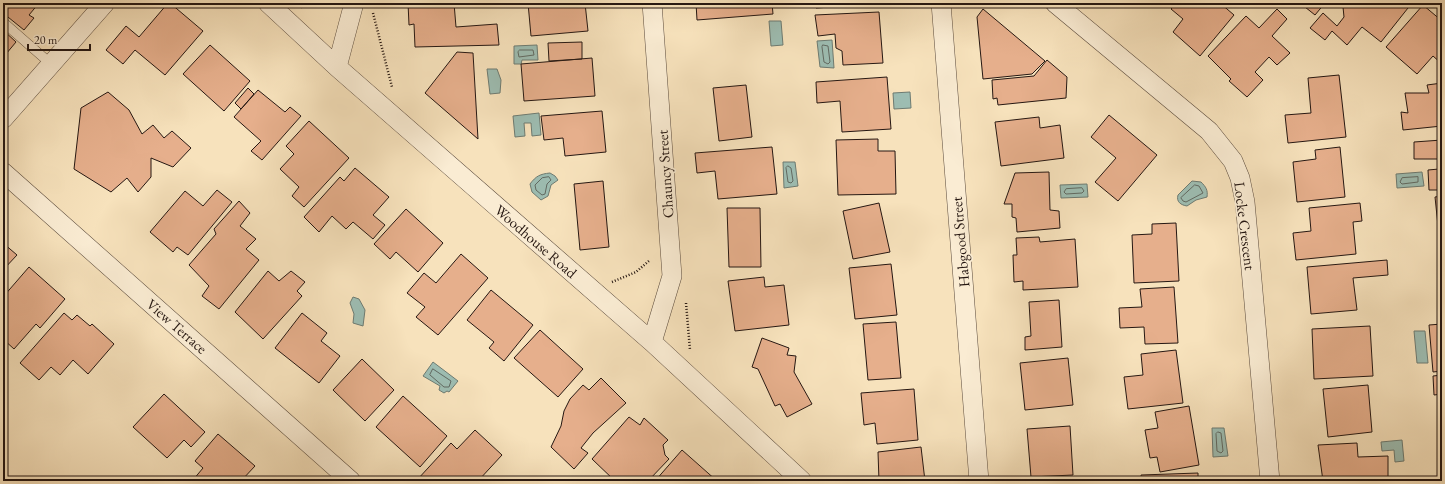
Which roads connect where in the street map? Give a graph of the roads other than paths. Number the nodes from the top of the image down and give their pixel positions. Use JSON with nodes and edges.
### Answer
{"nodes":[{"id":1,"x":105,"y":3,"type":"edge"},
{"id":2,"x":268,"y":3,"type":"edge"},
{"id":3,"x":354,"y":3,"type":"edge"},
{"id":4,"x":652,"y":3,"type":"edge"},
{"id":5,"x":941,"y":3,"type":"edge"},
{"id":6,"x":1055,"y":3,"type":"edge"},
{"id":7,"x":3,"y":22,"type":"edge"},
{"id":8,"x":51,"y":64,"type":"junction"},
{"id":9,"x":337,"y":67,"type":"junction"},
{"id":10,"x":3,"y":119,"type":"edge"},
{"id":11,"x":3,"y":172,"type":"edge"},
{"id":12,"x":652,"y":342,"type":"junction"},
{"id":13,"x":351,"y":481,"type":"edge"},
{"id":14,"x":802,"y":481,"type":"edge"},
{"id":15,"x":979,"y":481,"type":"edge"},
{"id":16,"x":1270,"y":481,"type":"edge"}],
"edges":[{"from":1,"to":8,"type":"street"},
{"from":2,"to":9,"type":"street","name":"Woodhouse Road"},
{"from":3,"to":9,"type":"street"},
{"from":4,"to":12,"type":"street","name":"Chauncy Street"},
{"from":5,"to":15,"type":"street","name":"Habgood Street"},
{"from":6,"to":16,"type":"street","name":"Locke Crescent"},
{"from":7,"to":8,"type":"lane"},
{"from":8,"to":10,"type":"street"},
{"from":9,"to":12,"type":"street","name":"Woodhouse Road"},
{"from":11,"to":13,"type":"street","name":"View Terrace"},
{"from":12,"to":14,"type":"street","name":"Woodhouse Road"}]}
